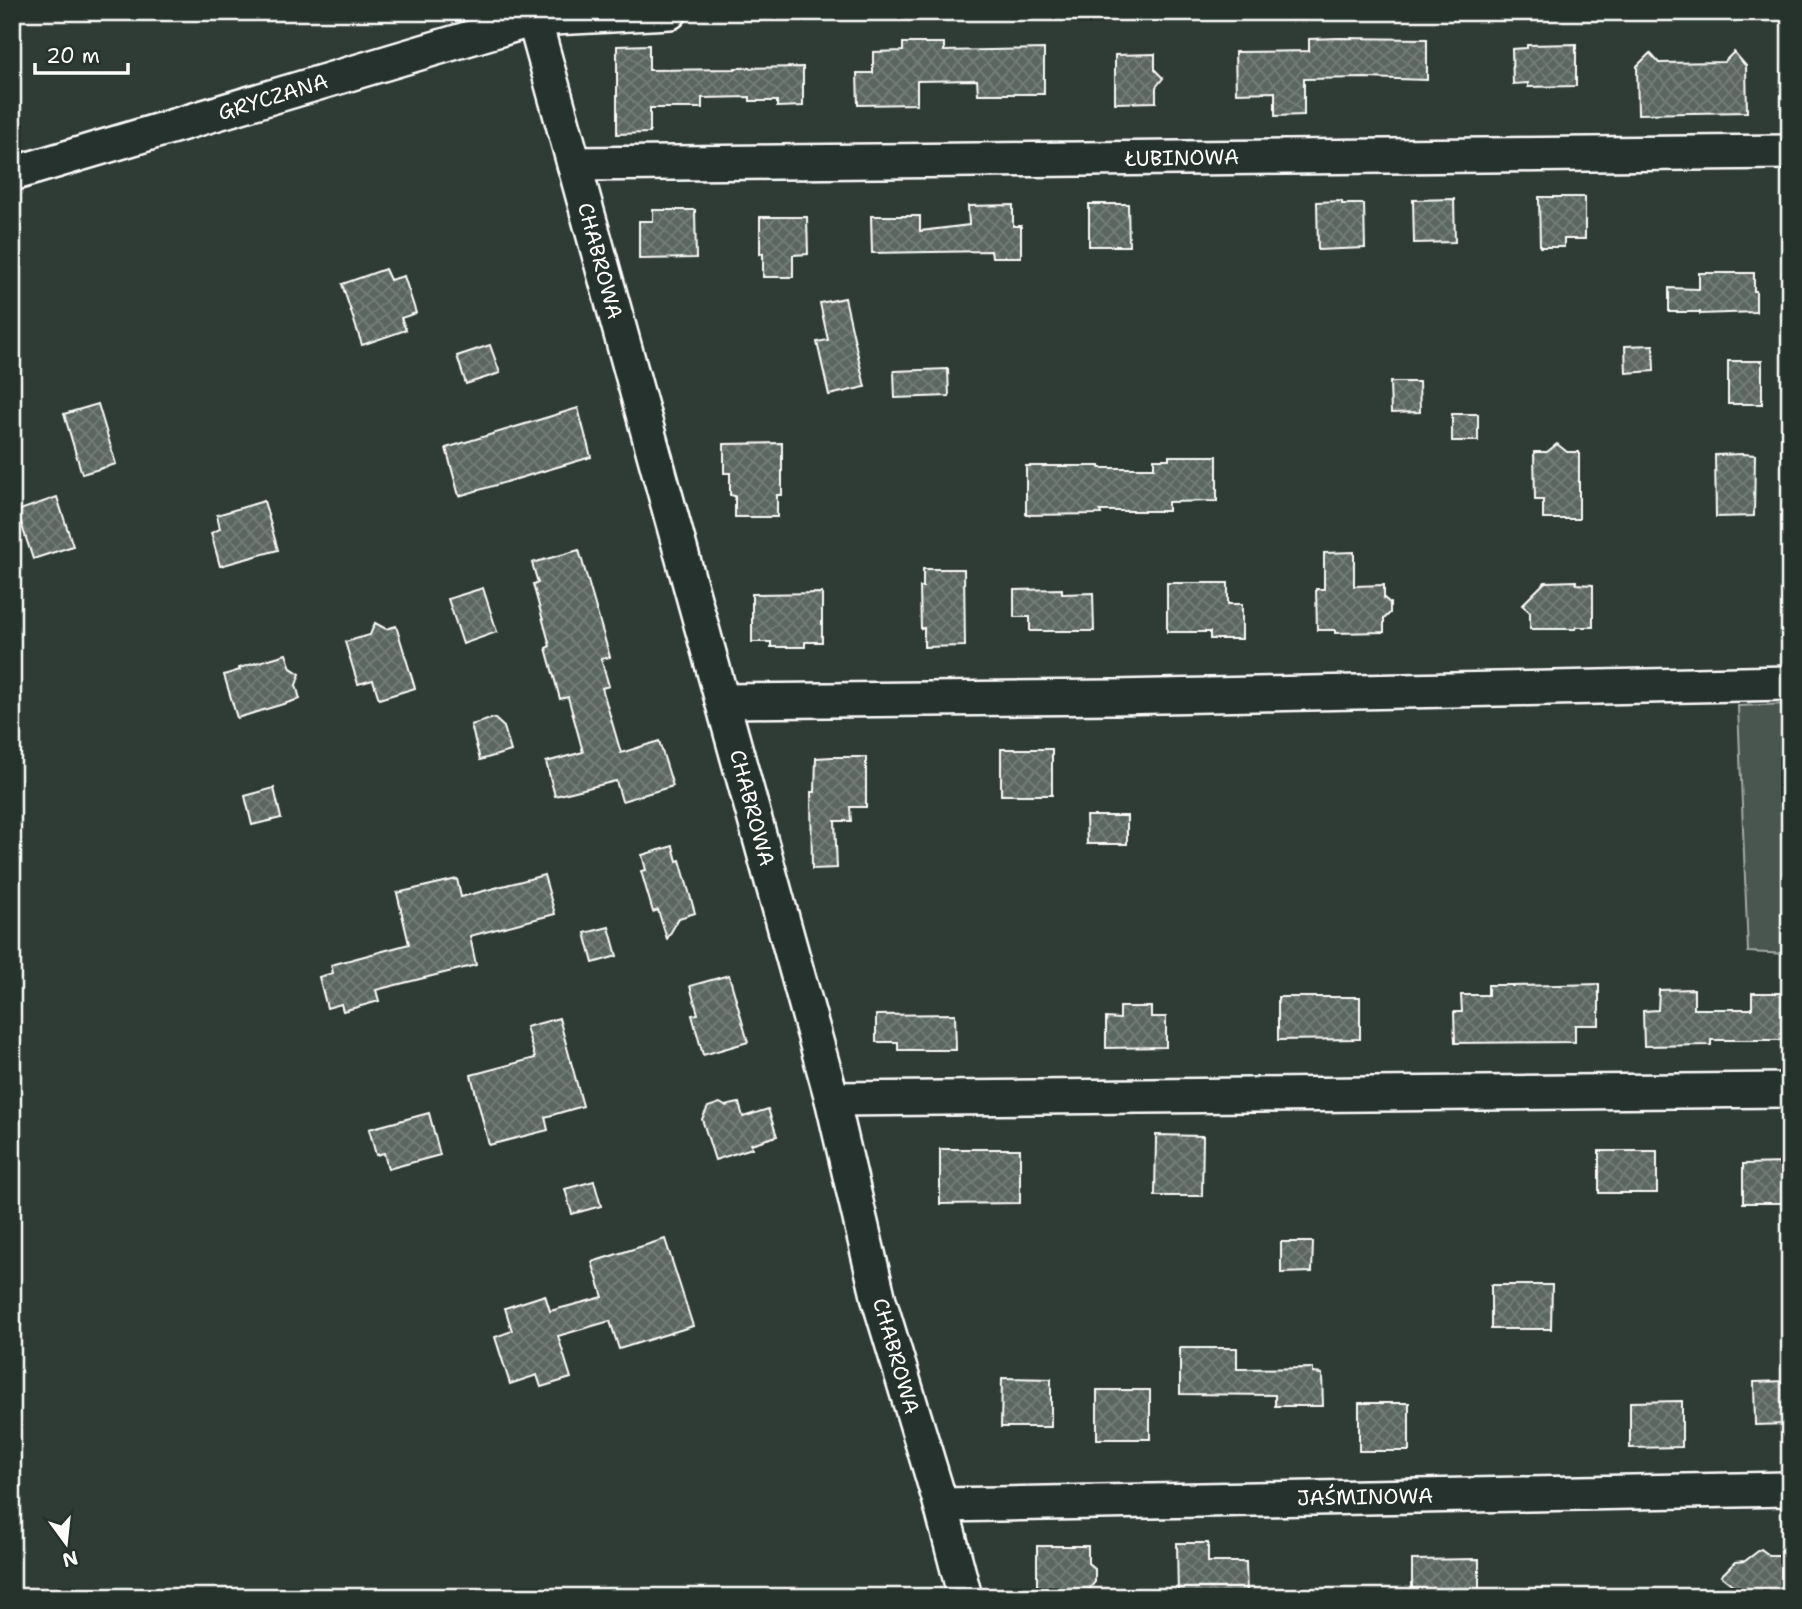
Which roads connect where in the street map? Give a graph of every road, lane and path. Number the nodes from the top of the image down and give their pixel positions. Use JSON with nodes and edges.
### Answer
{"nodes":[{"id":1,"x":670,"y":12,"type":"edge"},
{"id":2,"x":534,"y":19,"type":"junction"},
{"id":3,"x":1790,"y":152,"type":"edge"},
{"id":4,"x":574,"y":164,"type":"junction"},
{"id":5,"x":12,"y":174,"type":"edge"},
{"id":6,"x":1790,"y":683,"type":"edge"},
{"id":7,"x":722,"y":701,"type":"junction"},
{"id":8,"x":1790,"y":1090,"type":"edge"},
{"id":9,"x":832,"y":1099,"type":"junction"},
{"id":10,"x":1790,"y":1489,"type":"edge"},
{"id":11,"x":941,"y":1505,"type":"junction"},
{"id":12,"x":965,"y":1597,"type":"edge"}],
"edges":[{"from":1,"to":2,"type":"street","name":"GRYCZANA"},
{"from":2,"to":4,"type":"street","name":"CHABROWA"},
{"from":2,"to":5,"type":"street","name":"GRYCZANA"},
{"from":3,"to":4,"type":"street","name":"ŁUBINOWA"},
{"from":4,"to":7,"type":"street","name":"CHABROWA"},
{"from":6,"to":7,"type":"street"},
{"from":7,"to":9,"type":"street","name":"CHABROWA"},
{"from":8,"to":9,"type":"street"},
{"from":9,"to":11,"type":"street","name":"CHABROWA"},
{"from":10,"to":11,"type":"street","name":"JAŚMINOWA"},
{"from":11,"to":12,"type":"street","name":"CHABROWA"}]}
